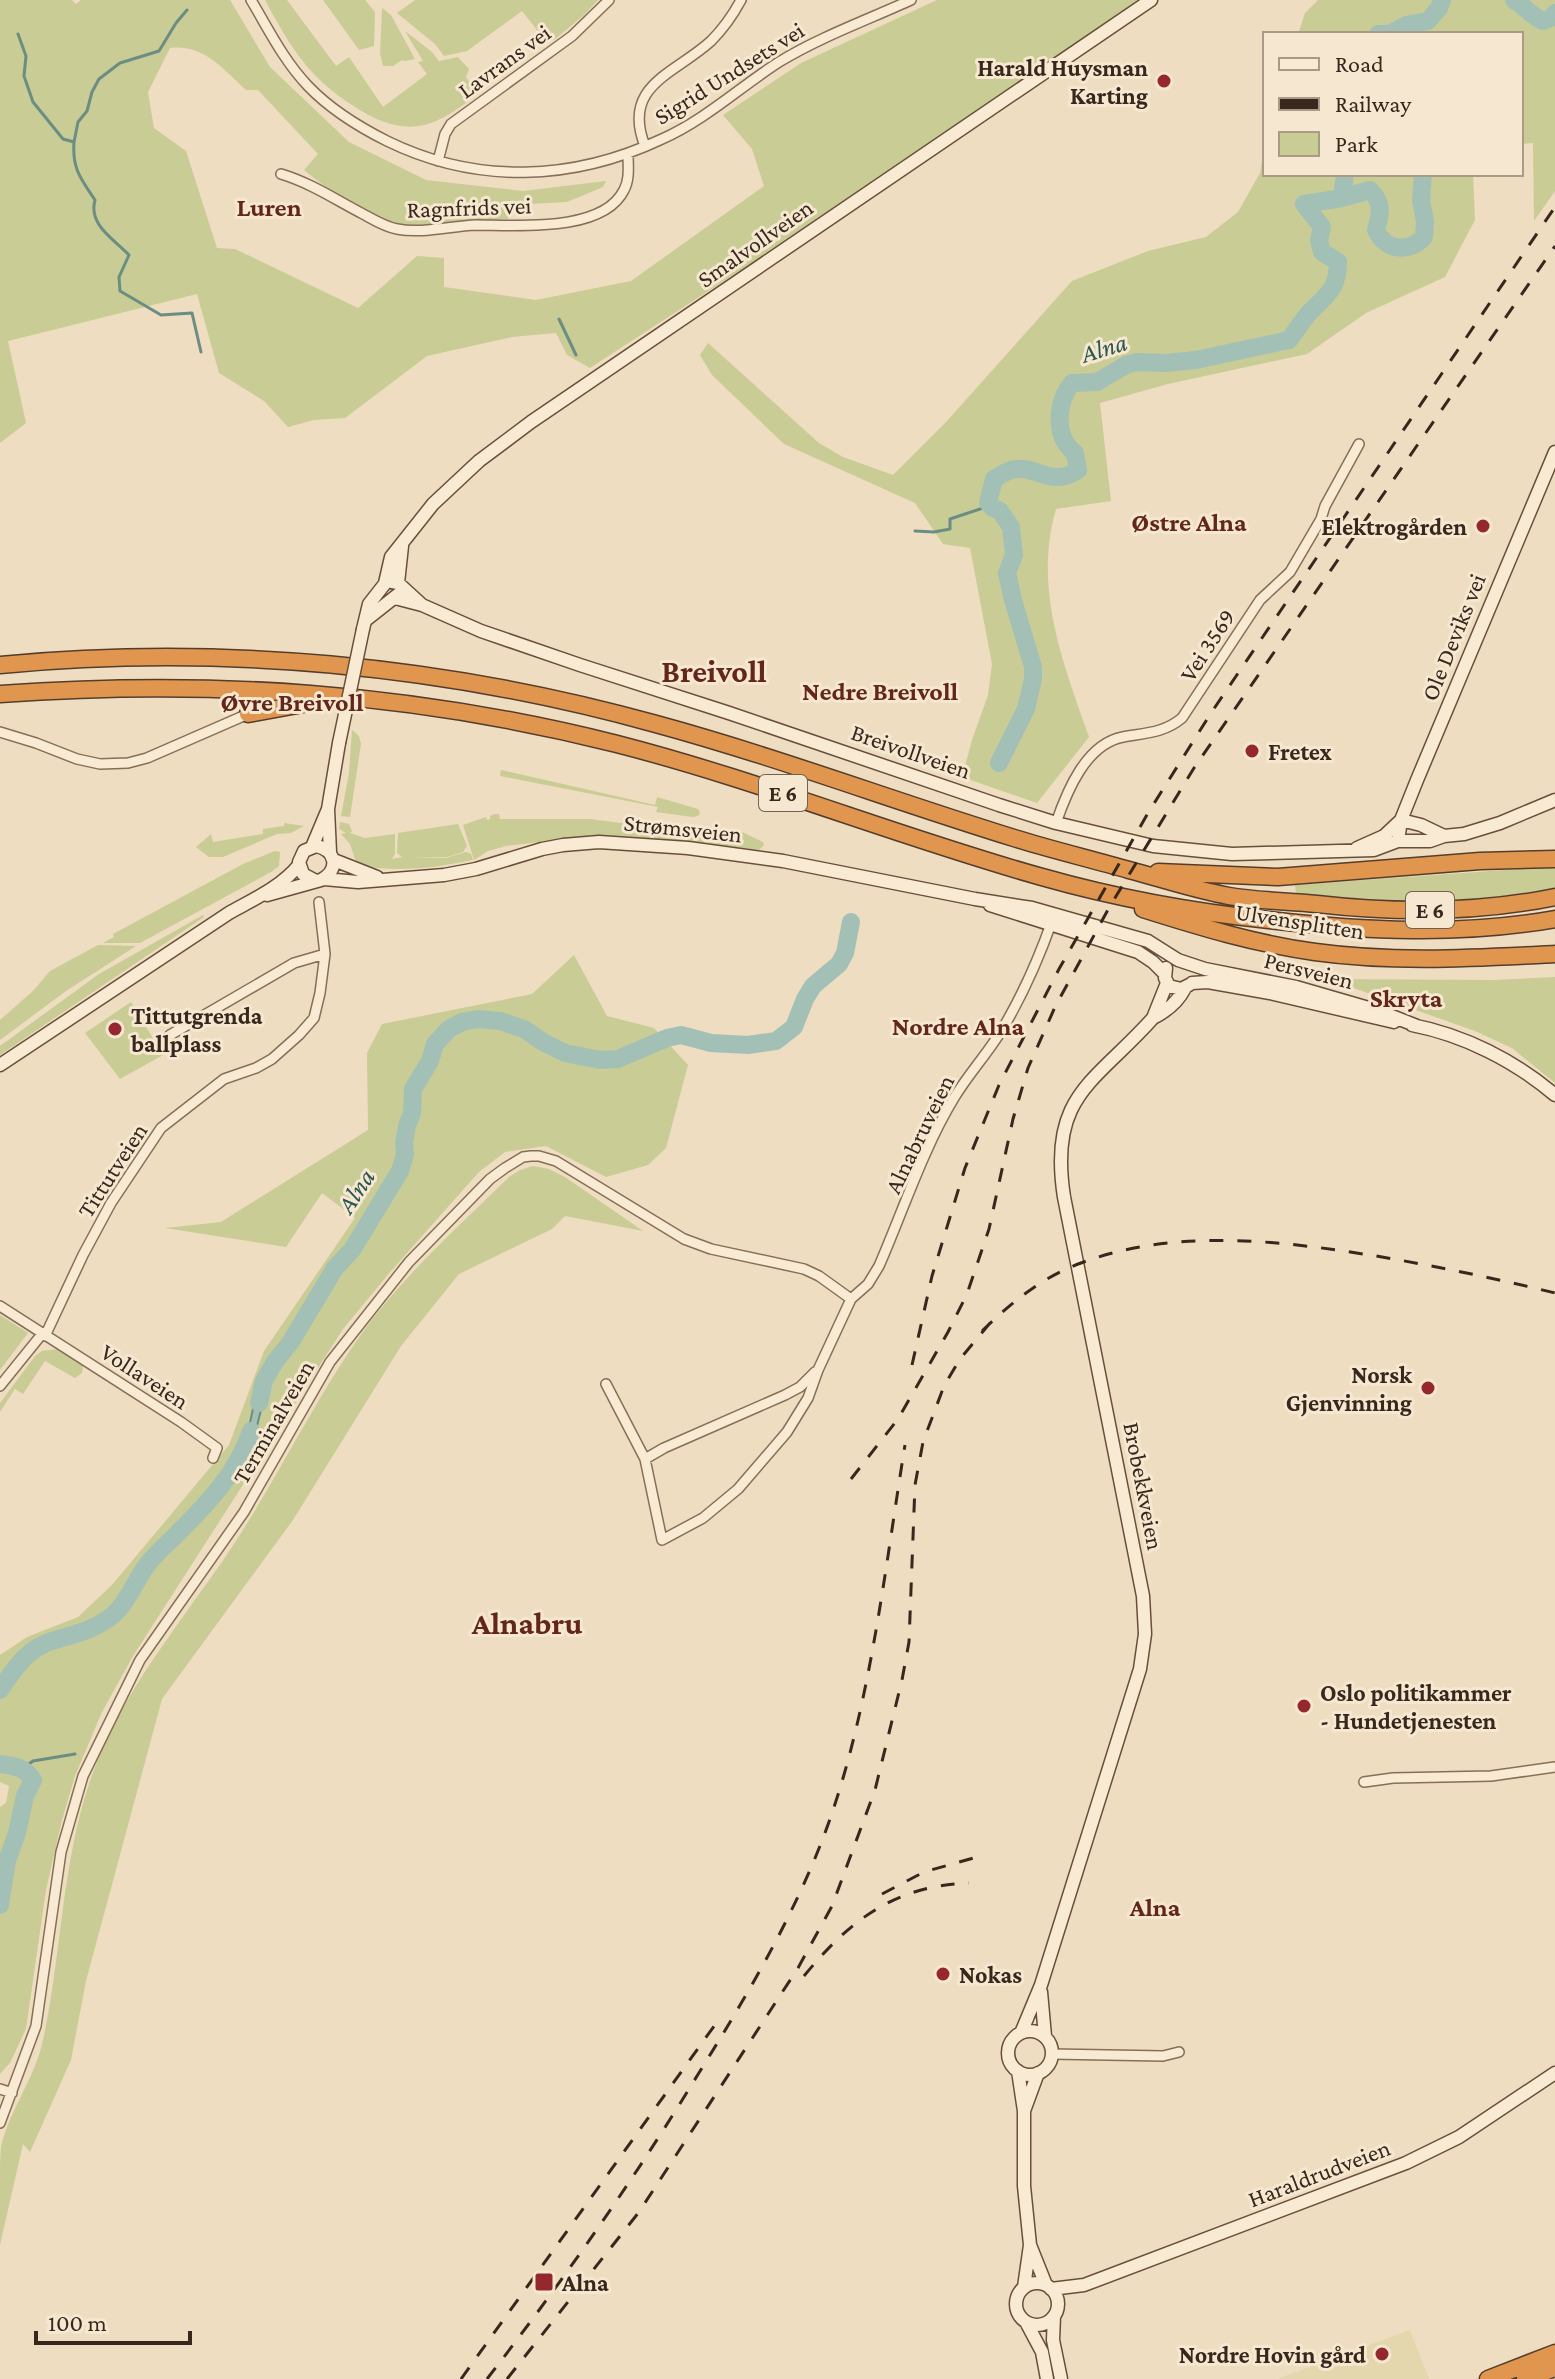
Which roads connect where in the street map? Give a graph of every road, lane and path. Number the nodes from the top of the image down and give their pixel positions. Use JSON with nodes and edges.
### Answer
{"nodes":[{"id":1,"x":251,"y":0,"type":"edge"},
{"id":2,"x":609,"y":0,"type":"edge"},
{"id":3,"x":741,"y":0,"type":"edge"},
{"id":4,"x":911,"y":0,"type":"edge"},
{"id":5,"x":1151,"y":0,"type":"edge"},
{"id":6,"x":645,"y":146,"type":"junction"},
{"id":7,"x":628,"y":154,"type":"junction"},
{"id":8,"x":438,"y":161,"type":"junction"},
{"id":9,"x":281,"y":174,"type":"dead end"},
{"id":10,"x":1359,"y":444,"type":"dead end"},
{"id":11,"x":1555,"y":452,"type":"edge"},
{"id":12,"x":392,"y":590,"type":"junction"},
{"id":13,"x":0,"y":665,"type":"edge"},
{"id":14,"x":0,"y":694,"type":"edge"},
{"id":15,"x":347,"y":696,"type":"junction"},
{"id":16,"x":248,"y":714,"type":"joint"},
{"id":17,"x":0,"y":732,"type":"edge"},
{"id":18,"x":1555,"y":800,"type":"edge"},
{"id":19,"x":328,"y":809,"type":"junction"},
{"id":20,"x":1401,"y":820,"type":"junction"},
{"id":21,"x":1056,"y":823,"type":"junction"},
{"id":22,"x":1444,"y":836,"type":"junction"},
{"id":23,"x":1398,"y":841,"type":"junction"},
{"id":24,"x":312,"y":847,"type":"junction"},
{"id":25,"x":1354,"y":849,"type":"junction"},
{"id":26,"x":332,"y":856,"type":"junction"},
{"id":27,"x":1555,"y":859,"type":"edge"},
{"id":28,"x":299,"y":865,"type":"junction"},
{"id":29,"x":1132,"y":871,"type":"junction"},
{"id":30,"x":1045,"y":878,"type":"junction"},
{"id":31,"x":320,"y":880,"type":"junction"},
{"id":32,"x":384,"y":880,"type":"junction"},
{"id":33,"x":261,"y":896,"type":"junction"},
{"id":34,"x":1555,"y":897,"type":"edge"},
{"id":35,"x":319,"y":902,"type":"dead end"},
{"id":36,"x":1052,"y":919,"type":"junction"},
{"id":37,"x":1555,"y":919,"type":"edge"},
{"id":38,"x":325,"y":954,"type":"junction"},
{"id":39,"x":1555,"y":954,"type":"edge"},
{"id":40,"x":1183,"y":962,"type":"junction"},
{"id":41,"x":1165,"y":978,"type":"junction"},
{"id":42,"x":1188,"y":985,"type":"junction"},
{"id":43,"x":1153,"y":1018,"type":"junction"},
{"id":44,"x":1417,"y":1026,"type":"junction"},
{"id":45,"x":170,"y":1035,"type":"dead end"},
{"id":46,"x":0,"y":1065,"type":"edge"},
{"id":47,"x":1555,"y":1095,"type":"edge"},
{"id":48,"x":851,"y":1299,"type":"junction"},
{"id":49,"x":0,"y":1306,"type":"edge"},
{"id":50,"x":44,"y":1335,"type":"junction"},
{"id":51,"x":818,"y":1370,"type":"junction"},
{"id":52,"x":606,"y":1384,"type":"dead end"},
{"id":53,"x":0,"y":1386,"type":"edge"},
{"id":54,"x":213,"y":1458,"type":"dead end"},
{"id":55,"x":645,"y":1459,"type":"junction"},
{"id":56,"x":1555,"y":1767,"type":"edge"},
{"id":57,"x":1364,"y":1782,"type":"dead end"},
{"id":58,"x":1041,"y":1985,"type":"junction"},
{"id":59,"x":1021,"y":2033,"type":"junction"},
{"id":60,"x":1045,"y":2036,"type":"junction"},
{"id":61,"x":1179,"y":2052,"type":"dead end"},
{"id":62,"x":1052,"y":2054,"type":"junction"},
{"id":63,"x":1018,"y":2071,"type":"junction"},
{"id":64,"x":1038,"y":2073,"type":"junction"},
{"id":65,"x":1555,"y":2073,"type":"edge"},
{"id":66,"x":0,"y":2089,"type":"edge"},
{"id":67,"x":12,"y":2093,"type":"junction"},
{"id":68,"x":4,"y":2102,"type":"edge"},
{"id":69,"x":1024,"y":2111,"type":"junction"},
{"id":70,"x":0,"y":2123,"type":"edge"},
{"id":71,"x":1030,"y":2245,"type":"junction"},
{"id":72,"x":1084,"y":2285,"type":"junction"},
{"id":73,"x":1024,"y":2287,"type":"junction"},
{"id":74,"x":1048,"y":2287,"type":"junction"},
{"id":75,"x":1055,"y":2313,"type":"junction"},
{"id":76,"x":1026,"y":2322,"type":"junction"},
{"id":77,"x":1555,"y":2353,"type":"edge"},
{"id":78,"x":1555,"y":2368,"type":"edge"},
{"id":79,"x":1047,"y":2379,"type":"edge"},
{"id":80,"x":1061,"y":2379,"type":"edge"},
{"id":81,"x":1488,"y":2379,"type":"edge"},
{"id":82,"x":1525,"y":2379,"type":"edge"}],
"edges":[{"from":1,"to":8,"type":"street","name":"Sigrid Undsets vei"},
{"from":2,"to":8,"type":"street","name":"Lavrans vei"},
{"from":3,"to":6,"type":"street"},
{"from":4,"to":6,"type":"street","name":"Sigrid Undsets vei"},
{"from":5,"to":12,"type":"street","name":"Smalvollveien"},
{"from":6,"to":7,"type":"street","name":"Sigrid Undsets vei"},
{"from":7,"to":8,"type":"street","name":"Sigrid Undsets vei"},
{"from":7,"to":9,"type":"street","name":"Ragnfrids vei"},
{"from":10,"to":21,"type":"street","name":"Vei 3569"},
{"from":11,"to":20,"type":"street","name":"Ole Deviks vei"},
{"from":12,"to":19,"type":"street","name":"Smalvollveien","bridge":true},
{"from":12,"to":21,"type":"street","name":"Breivollveien"},
{"from":13,"to":29,"type":"highway","number":"E 6"},
{"from":14,"to":15,"type":"highway","number":"E 6"},
{"from":15,"to":16,"type":"highway"},
{"from":15,"to":30,"type":"highway","number":"E 6"},
{"from":16,"to":17,"type":"street"},
{"from":18,"to":22,"type":"street"},
{"from":19,"to":24,"type":"street","name":"Smalvollveien"},
{"from":19,"to":26,"type":"street","name":"Smalvollveien"},
{"from":20,"to":22,"type":"street"},
{"from":20,"to":23,"type":"street","name":"Ole Deviks vei"},
{"from":20,"to":25,"type":"street","name":"Breivollveien"},
{"from":21,"to":25,"type":"street","name":"Breivollveien"},
{"from":22,"to":23,"type":"street"},
{"from":23,"to":25,"type":"street","name":"Breivollveien"},
{"from":24,"to":26,"type":"street"},
{"from":24,"to":28,"type":"street"},
{"from":26,"to":31,"type":"street"},
{"from":26,"to":32,"type":"street","name":"Strømsveien"},
{"from":27,"to":29,"type":"highway","name":"Ulvensplitten"},
{"from":28,"to":31,"type":"street"},
{"from":28,"to":33,"type":"street","name":"Strømsveien"},
{"from":29,"to":34,"type":"highway","number":"E 6"},
{"from":30,"to":37,"type":"highway","number":"E 6"},
{"from":30,"to":39,"type":"highway","name":"Ulvensplitten","number":"E 6"},
{"from":31,"to":32,"type":"street","name":"Strømsveien"},
{"from":31,"to":33,"type":"street","name":"Strømsveien"},
{"from":32,"to":36,"type":"street","name":"Strømsveien"},
{"from":33,"to":46,"type":"street","name":"Strømsveien"},
{"from":35,"to":38,"type":"street","name":"Tittutveien"},
{"from":36,"to":40,"type":"street","name":"Strømsveien"},
{"from":36,"to":41,"type":"street","name":"Strømsveien"},
{"from":36,"to":48,"type":"street","name":"Alnabruveien"},
{"from":38,"to":45,"type":"street"},
{"from":38,"to":50,"type":"street","name":"Tittutveien"},
{"from":40,"to":41,"type":"street"},
{"from":40,"to":42,"type":"street"},
{"from":40,"to":44,"type":"street","name":"Persveien"},
{"from":41,"to":42,"type":"street"},
{"from":41,"to":43,"type":"street","name":"Brobekkveien"},
{"from":42,"to":43,"type":"street","name":"Brobekkveien"},
{"from":42,"to":44,"type":"street","name":"Persveien"},
{"from":43,"to":58,"type":"street","name":"Brobekkveien"},
{"from":44,"to":47,"type":"street","name":"Persveien"},
{"from":48,"to":51,"type":"street","name":"Alnabruveien"},
{"from":48,"to":67,"type":"street","name":"Terminalveien"},
{"from":49,"to":50,"type":"street","name":"Vollaveien"},
{"from":50,"to":53,"type":"street"},
{"from":50,"to":54,"type":"street","name":"Vollaveien"},
{"from":51,"to":55,"type":"street","name":"Alnabruveien"},
{"from":51,"to":55,"type":"street","name":"Alnabruveien"},
{"from":52,"to":55,"type":"street","name":"Alnabruveien"},
{"from":56,"to":57,"type":"street"},
{"from":58,"to":59,"type":"street","name":"Brobekkveien"},
{"from":58,"to":60,"type":"street","name":"Brobekkveien"},
{"from":59,"to":60,"type":"street"},
{"from":59,"to":63,"type":"street"},
{"from":60,"to":62,"type":"street"},
{"from":61,"to":62,"type":"street"},
{"from":62,"to":64,"type":"street"},
{"from":63,"to":64,"type":"street"},
{"from":63,"to":69,"type":"street"},
{"from":64,"to":69,"type":"street"},
{"from":65,"to":72,"type":"street","name":"Haraldrudveien"},
{"from":66,"to":67,"type":"street"},
{"from":67,"to":68,"type":"street","name":"Terminalveien"},
{"from":68,"to":70,"type":"street","name":"Terminalveien"},
{"from":69,"to":71,"type":"street"},
{"from":71,"to":73,"type":"street"},
{"from":71,"to":74,"type":"street"},
{"from":72,"to":74,"type":"street","name":"Haraldrudveien"},
{"from":72,"to":75,"type":"street","name":"Haraldrudveien"},
{"from":73,"to":74,"type":"street"},
{"from":73,"to":76,"type":"street"},
{"from":74,"to":75,"type":"street"},
{"from":75,"to":76,"type":"street"},
{"from":75,"to":80,"type":"street"},
{"from":76,"to":79,"type":"street"},
{"from":77,"to":81,"type":"highway"},
{"from":78,"to":82,"type":"highway"}]}
